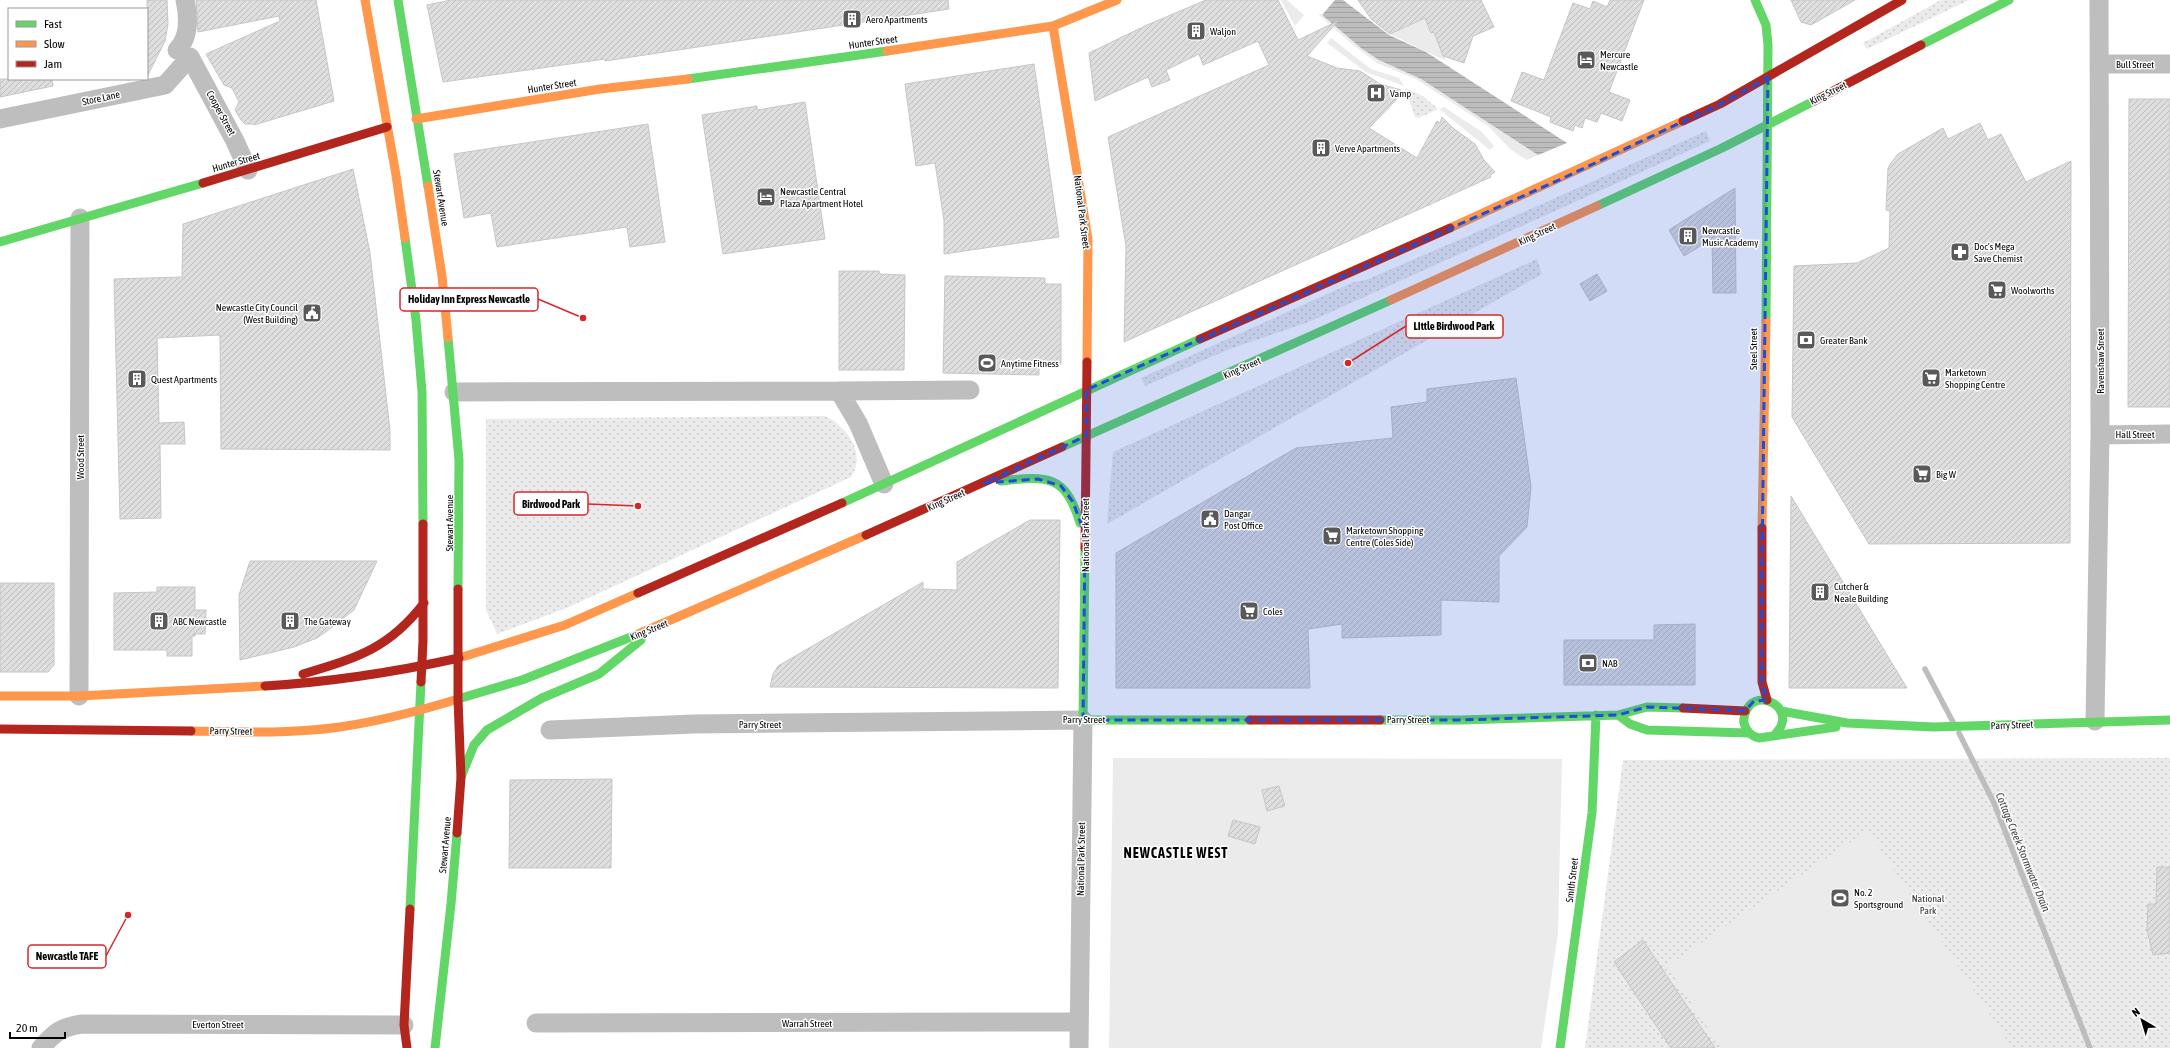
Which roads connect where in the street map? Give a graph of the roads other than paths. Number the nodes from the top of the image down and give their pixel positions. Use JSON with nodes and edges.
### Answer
{"nodes":[{"id":1,"x":185,"y":0,"type":"edge"},
{"id":2,"x":365,"y":0,"type":"edge"},
{"id":3,"x":398,"y":0,"type":"edge"},
{"id":4,"x":1117,"y":0,"type":"edge"},
{"id":5,"x":1756,"y":0,"type":"edge"},
{"id":6,"x":1902,"y":0,"type":"edge"},
{"id":7,"x":2008,"y":0,"type":"edge"},
{"id":8,"x":2099,"y":0,"type":"edge"},
{"id":9,"x":1052,"y":26,"type":"junction"},
{"id":10,"x":184,"y":54,"type":"junction"},
{"id":11,"x":2101,"y":64,"type":"junction"},
{"id":12,"x":2170,"y":64,"type":"edge"},
{"id":13,"x":1768,"y":76,"type":"junction"},
{"id":14,"x":0,"y":119,"type":"edge"},
{"id":15,"x":412,"y":120,"type":"junction"},
{"id":16,"x":1768,"y":123,"type":"junction"},
{"id":17,"x":390,"y":126,"type":"junction"},
{"id":18,"x":248,"y":170,"type":"junction"},
{"id":19,"x":80,"y":218,"type":"junction"},
{"id":20,"x":0,"y":242,"type":"edge"},
{"id":21,"x":970,"y":390,"type":"dead end"},
{"id":22,"x":1086,"y":390,"type":"junction"},
{"id":23,"x":839,"y":391,"type":"junction"},
{"id":24,"x":454,"y":392,"type":"junction"},
{"id":25,"x":2170,"y":434,"type":"edge"},
{"id":26,"x":2100,"y":435,"type":"junction"},
{"id":27,"x":1086,"y":436,"type":"junction"},
{"id":28,"x":984,"y":483,"type":"junction"},
{"id":29,"x":884,"y":484,"type":"junction"},
{"id":30,"x":1085,"y":535,"type":"junction"},
{"id":31,"x":424,"y":603,"type":"junction"},
{"id":32,"x":661,"y":625,"type":"junction"},
{"id":33,"x":459,"y":658,"type":"junction"},
{"id":34,"x":422,"y":665,"type":"junction"},
{"id":35,"x":260,"y":686,"type":"junction"},
{"id":36,"x":0,"y":696,"type":"edge"},
{"id":37,"x":79,"y":699,"type":"junction"},
{"id":38,"x":458,"y":699,"type":"junction"},
{"id":39,"x":1767,"y":700,"type":"junction"},
{"id":40,"x":1745,"y":710,"type":"junction"},
{"id":41,"x":419,"y":711,"type":"junction"},
{"id":42,"x":1781,"y":711,"type":"junction"},
{"id":43,"x":1596,"y":715,"type":"junction"},
{"id":44,"x":1618,"y":716,"type":"junction"},
{"id":45,"x":1082,"y":720,"type":"junction"},
{"id":46,"x":2170,"y":720,"type":"edge"},
{"id":47,"x":2095,"y":721,"type":"junction"},
{"id":48,"x":1854,"y":724,"type":"junction"},
{"id":49,"x":0,"y":730,"type":"edge"},
{"id":50,"x":550,"y":730,"type":"dead end"},
{"id":51,"x":1748,"y":733,"type":"junction"},
{"id":52,"x":1774,"y":736,"type":"junction"},
{"id":53,"x":461,"y":777,"type":"junction"},
{"id":54,"x":1079,"y":1022,"type":"junction"},
{"id":55,"x":536,"y":1023,"type":"dead end"},
{"id":56,"x":404,"y":1025,"type":"junction"},
{"id":57,"x":41,"y":1048,"type":"edge"},
{"id":58,"x":407,"y":1048,"type":"edge"},
{"id":59,"x":435,"y":1048,"type":"edge"},
{"id":60,"x":1079,"y":1048,"type":"edge"},
{"id":61,"x":1560,"y":1048,"type":"edge"}],
"edges":[{"from":1,"to":10,"type":"street","name":"Store Lane"},
{"from":2,"to":17,"type":"main road"},
{"from":3,"to":15,"type":"main road","name":"Stewart Avenue"},
{"from":4,"to":9,"type":"main road","name":"Hunter Street"},
{"from":5,"to":13,"type":"main road","name":"Steel Street"},
{"from":6,"to":13,"type":"main road"},
{"from":7,"to":16,"type":"main road","name":"King Street"},
{"from":8,"to":11,"type":"street","name":"Ravenshaw Street"},
{"from":9,"to":15,"type":"main road","name":"Hunter Street"},
{"from":9,"to":22,"type":"main road","name":"National Park Street"},
{"from":10,"to":14,"type":"street","name":"Store Lane"},
{"from":10,"to":18,"type":"street","name":"Cooper Street"},
{"from":11,"to":12,"type":"street","name":"Bull Street"},
{"from":11,"to":26,"type":"street","name":"Ravenshaw Street"},
{"from":13,"to":16,"type":"main road","name":"Steel Street"},
{"from":13,"to":22,"type":"main road"},
{"from":15,"to":24,"type":"main road","name":"Stewart Avenue"},
{"from":16,"to":27,"type":"main road","name":"King Street"},
{"from":16,"to":39,"type":"main road","name":"Steel Street"},
{"from":17,"to":18,"type":"main road","name":"Hunter Street"},
{"from":17,"to":31,"type":"main road"},
{"from":18,"to":19,"type":"main road","name":"Hunter Street"},
{"from":19,"to":20,"type":"main road","name":"Hunter Street"},
{"from":19,"to":37,"type":"street","name":"Wood Street"},
{"from":21,"to":23,"type":"street"},
{"from":22,"to":27,"type":"main road","name":"National Park Street"},
{"from":22,"to":29,"type":"main road"},
{"from":23,"to":24,"type":"street"},
{"from":23,"to":29,"type":"street"},
{"from":24,"to":33,"type":"main road","name":"Stewart Avenue"},
{"from":25,"to":26,"type":"street","name":"Hall Street"},
{"from":26,"to":47,"type":"street","name":"Ravenshaw Street"},
{"from":27,"to":28,"type":"main road","name":"King Street"},
{"from":27,"to":30,"type":"main road","name":"National Park Street"},
{"from":28,"to":30,"type":"main road"},
{"from":28,"to":32,"type":"main road","name":"King Street"},
{"from":29,"to":33,"type":"main road"},
{"from":30,"to":45,"type":"main road","name":"National Park Street"},
{"from":31,"to":34,"type":"main road"},
{"from":31,"to":35,"type":"main road"},
{"from":32,"to":38,"type":"main road","name":"King Street"},
{"from":32,"to":53,"type":"main road"},
{"from":33,"to":34,"type":"main road"},
{"from":33,"to":38,"type":"main road","name":"Stewart Avenue"},
{"from":34,"to":35,"type":"main road"},
{"from":34,"to":41,"type":"main road"},
{"from":35,"to":37,"type":"main road"},
{"from":36,"to":37,"type":"main road"},
{"from":38,"to":41,"type":"main road","name":"Parry Street"},
{"from":38,"to":53,"type":"main road","name":"Stewart Avenue"},
{"from":39,"to":40,"type":"main road"},
{"from":39,"to":42,"type":"main road","name":"Parry Street"},
{"from":40,"to":44,"type":"main road","name":"Parry Street"},
{"from":40,"to":51,"type":"main road"},
{"from":41,"to":49,"type":"main road","name":"Parry Street"},
{"from":41,"to":56,"type":"main road"},
{"from":42,"to":48,"type":"main road","name":"Parry Street"},
{"from":42,"to":52,"type":"main road"},
{"from":43,"to":44,"type":"main road","name":"Parry Street"},
{"from":43,"to":45,"type":"main road","name":"Parry Street"},
{"from":43,"to":61,"type":"main road","name":"Smith Street"},
{"from":44,"to":51,"type":"main road","name":"Parry Street"},
{"from":45,"to":50,"type":"street","name":"Parry Street"},
{"from":45,"to":54,"type":"street","name":"National Park Street"},
{"from":46,"to":47,"type":"main road","name":"Parry Street"},
{"from":47,"to":48,"type":"main road","name":"Parry Street"},
{"from":48,"to":52,"type":"main road","name":"Parry Street"},
{"from":51,"to":52,"type":"main road","name":"Parry Street"},
{"from":53,"to":59,"type":"main road","name":"Stewart Avenue"},
{"from":54,"to":55,"type":"street","name":"Warrah Street"},
{"from":54,"to":60,"type":"street","name":"National Park Street"},
{"from":56,"to":57,"type":"street","name":"Everton Street"},
{"from":56,"to":58,"type":"main road"}]}
